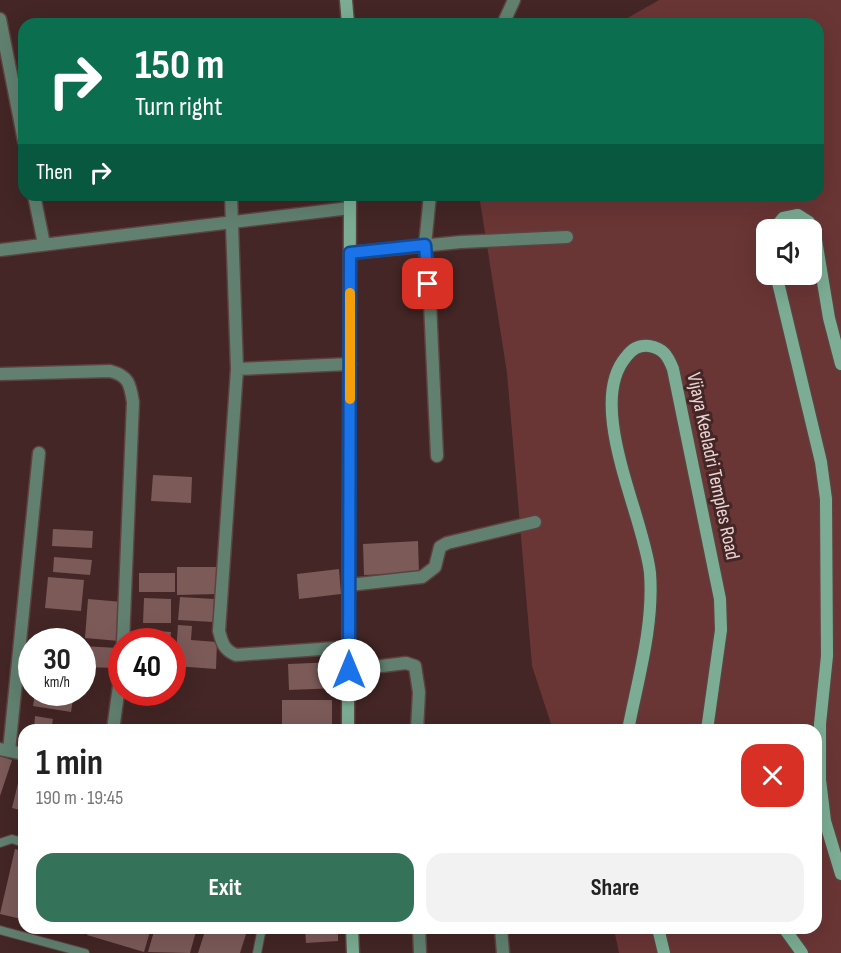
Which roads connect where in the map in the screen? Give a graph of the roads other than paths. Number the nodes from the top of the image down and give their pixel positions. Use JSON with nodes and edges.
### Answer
{"nodes":[{"id":1,"x":346,"y":0,"type":"edge"},
{"id":2,"x":514,"y":0,"type":"edge"},
{"id":3,"x":348,"y":18,"type":"edge"},
{"id":4,"x":506,"y":18,"type":"edge"},
{"id":5,"x":0,"y":19,"type":"edge"},
{"id":6,"x":18,"y":110,"type":"edge"},
{"id":7,"x":35,"y":201,"type":"edge"},
{"id":8,"x":231,"y":201,"type":"edge"},
{"id":9,"x":350,"y":201,"type":"edge"},
{"id":10,"x":429,"y":201,"type":"edge"},
{"id":11,"x":351,"y":208,"type":"junction"},
{"id":12,"x":782,"y":219,"type":"edge"},
{"id":13,"x":804,"y":219,"type":"edge"},
{"id":14,"x":232,"y":221,"type":"junction"},
{"id":15,"x":567,"y":237,"type":"dead end"},
{"id":16,"x":44,"y":244,"type":"junction"},
{"id":17,"x":425,"y":245,"type":"junction"},
{"id":18,"x":0,"y":250,"type":"edge"},
{"id":19,"x":350,"y":253,"type":"junction"},
{"id":20,"x":822,"y":273,"type":"edge"},
{"id":21,"x":779,"y":285,"type":"edge"},
{"id":22,"x":350,"y":364,"type":"junction"},
{"id":23,"x":841,"y":364,"type":"edge"},
{"id":24,"x":237,"y":369,"type":"junction"},
{"id":25,"x":0,"y":374,"type":"edge"},
{"id":26,"x":39,"y":453,"type":"dead end"},
{"id":27,"x":437,"y":456,"type":"dead end"},
{"id":28,"x":535,"y":522,"type":"dead end"},
{"id":29,"x":349,"y":585,"type":"junction"},
{"id":30,"x":124,"y":628,"type":"edge"},
{"id":31,"x":349,"y":647,"type":"junction"},
{"id":32,"x":349,"y":670,"type":"junction"},
{"id":33,"x":116,"y":706,"type":"edge"},
{"id":34,"x":114,"y":724,"type":"edge"},
{"id":35,"x":348,"y":724,"type":"edge"},
{"id":36,"x":417,"y":724,"type":"edge"},
{"id":37,"x":629,"y":724,"type":"edge"},
{"id":38,"x":708,"y":724,"type":"edge"},
{"id":39,"x":820,"y":724,"type":"edge"},
{"id":40,"x":5,"y":750,"type":"edge"},
{"id":41,"x":822,"y":796,"type":"edge"},
{"id":42,"x":18,"y":842,"type":"edge"},
{"id":43,"x":0,"y":843,"type":"edge"},
{"id":44,"x":841,"y":874,"type":"edge"},
{"id":45,"x":0,"y":930,"type":"edge"},
{"id":46,"x":261,"y":934,"type":"edge"},
{"id":47,"x":352,"y":934,"type":"edge"},
{"id":48,"x":419,"y":934,"type":"edge"},
{"id":49,"x":501,"y":934,"type":"edge"},
{"id":50,"x":659,"y":934,"type":"edge"},
{"id":51,"x":788,"y":934,"type":"edge"},
{"id":52,"x":85,"y":953,"type":"edge"},
{"id":53,"x":257,"y":953,"type":"edge"},
{"id":54,"x":353,"y":953,"type":"edge"},
{"id":55,"x":420,"y":953,"type":"edge"},
{"id":56,"x":503,"y":953,"type":"edge"},
{"id":57,"x":664,"y":953,"type":"edge"},
{"id":58,"x":802,"y":953,"type":"edge"}],
"edges":[{"from":1,"to":3,"type":"street"},
{"from":2,"to":4,"type":"street"},
{"from":5,"to":6,"type":"street"},
{"from":7,"to":16,"type":"street"},
{"from":8,"to":14,"type":"street"},
{"from":9,"to":11,"type":"street"},
{"from":10,"to":17,"type":"street"},
{"from":11,"to":14,"type":"street"},
{"from":11,"to":19,"type":"street"},
{"from":12,"to":13,"type":"street"},
{"from":14,"to":16,"type":"street"},
{"from":14,"to":24,"type":"street"},
{"from":15,"to":17,"type":"street"},
{"from":16,"to":18,"type":"street"},
{"from":17,"to":19,"type":"street"},
{"from":17,"to":27,"type":"street"},
{"from":19,"to":22,"type":"street"},
{"from":20,"to":23,"type":"street"},
{"from":21,"to":39,"type":"street"},
{"from":22,"to":24,"type":"street"},
{"from":22,"to":29,"type":"street"},
{"from":24,"to":31,"type":"street"},
{"from":25,"to":30,"type":"street"},
{"from":26,"to":40,"type":"street"},
{"from":28,"to":29,"type":"street"},
{"from":29,"to":31,"type":"street"},
{"from":31,"to":32,"type":"street"},
{"from":32,"to":35,"type":"street"},
{"from":32,"to":36,"type":"street"},
{"from":33,"to":34,"type":"street"},
{"from":37,"to":38,"type":"street","name":"Vijaya Keeladri Temples Road"},
{"from":41,"to":44,"type":"street"},
{"from":42,"to":43,"type":"lane"},
{"from":45,"to":52,"type":"lane"},
{"from":46,"to":53,"type":"lane"},
{"from":47,"to":54,"type":"street"},
{"from":48,"to":55,"type":"street"},
{"from":49,"to":56,"type":"street"},
{"from":50,"to":57,"type":"street"},
{"from":51,"to":58,"type":"street"}]}
